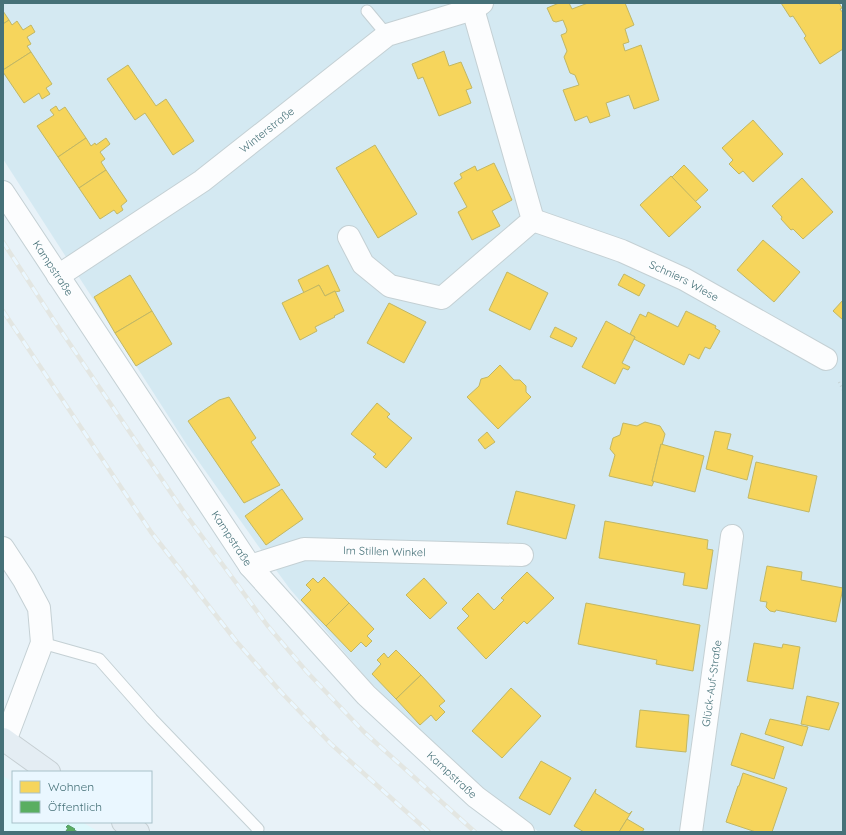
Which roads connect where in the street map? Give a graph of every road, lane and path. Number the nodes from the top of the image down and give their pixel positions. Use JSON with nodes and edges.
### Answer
{"nodes":[{"id":1,"x":478,"y":6,"type":"edge"},
{"id":2,"x":367,"y":11,"type":"dead end"},
{"id":3,"x":388,"y":35,"type":"junction"},
{"id":4,"x":3,"y":192,"type":"edge"},
{"id":5,"x":533,"y":220,"type":"junction"},
{"id":6,"x":348,"y":237,"type":"dead end"},
{"id":7,"x":58,"y":276,"type":"junction"},
{"id":8,"x":826,"y":359,"type":"dead end"},
{"id":9,"x":732,"y":536,"type":"dead end"},
{"id":10,"x":3,"y":548,"type":"edge"},
{"id":11,"x":522,"y":555,"type":"dead end"},
{"id":12,"x":250,"y":566,"type":"junction"},
{"id":13,"x":42,"y":643,"type":"junction"},
{"id":14,"x":4,"y":740,"type":"edge"},
{"id":15,"x":48,"y":771,"type":"edge"},
{"id":16,"x":124,"y":823,"type":"edge"},
{"id":17,"x":138,"y":832,"type":"edge"},
{"id":18,"x":257,"y":832,"type":"edge"},
{"id":19,"x":523,"y":832,"type":"edge"},
{"id":20,"x":692,"y":832,"type":"edge"}],
"edges":[{"from":1,"to":3,"type":"street","name":"Winterstraße"},
{"from":1,"to":5,"type":"street"},
{"from":2,"to":3,"type":"lane"},
{"from":3,"to":7,"type":"street","name":"Winterstraße"},
{"from":4,"to":7,"type":"street","name":"Kampstraße"},
{"from":5,"to":6,"type":"street"},
{"from":5,"to":8,"type":"street","name":"Schniers Wiese"},
{"from":7,"to":12,"type":"street","name":"Kampstraße"},
{"from":9,"to":20,"type":"street","name":"Glück-Auf-Straße"},
{"from":10,"to":13,"type":"street"},
{"from":11,"to":12,"type":"street","name":"Im Stillen Winkel"},
{"from":12,"to":19,"type":"street","name":"Kampstraße"},
{"from":13,"to":14,"type":"street"},
{"from":13,"to":18,"type":"lane"},
{"from":14,"to":15,"type":"main road"},
{"from":16,"to":17,"type":"main road"}]}
